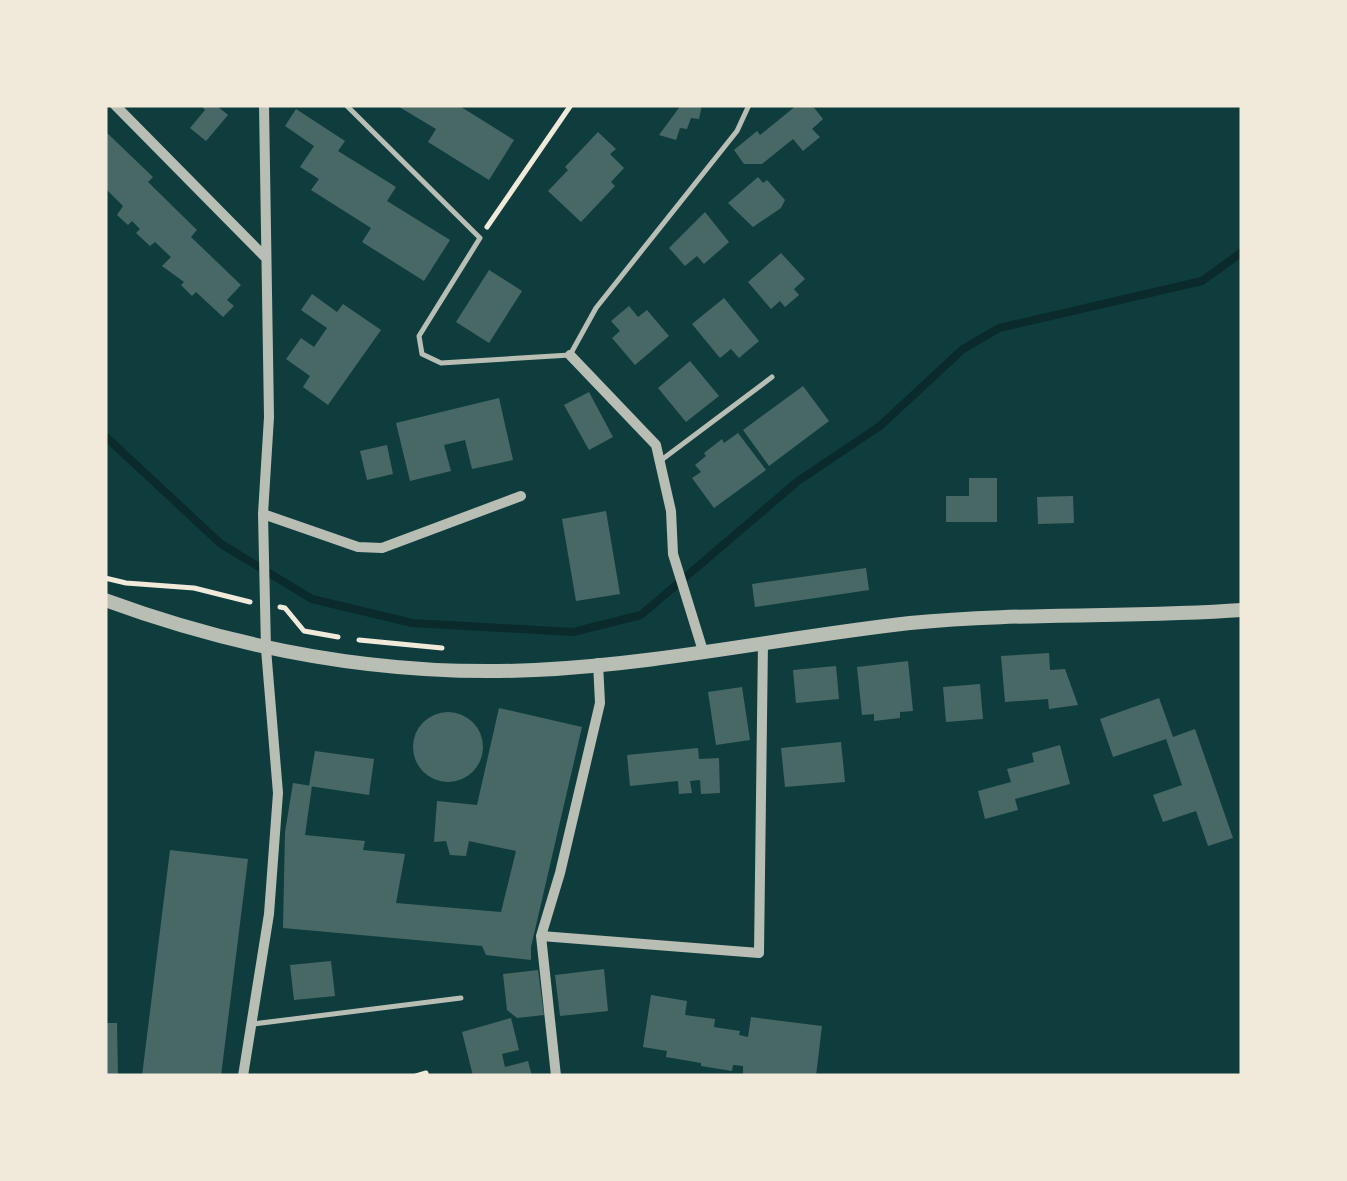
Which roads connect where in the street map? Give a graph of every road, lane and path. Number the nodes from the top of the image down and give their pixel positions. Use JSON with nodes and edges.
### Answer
{"nodes":[{"id":1,"x":114,"y":105,"type":"edge"},
{"id":2,"x":264,"y":105,"type":"edge"},
{"id":3,"x":346,"y":105,"type":"edge"},
{"id":4,"x":571,"y":105,"type":"edge"},
{"id":5,"x":749,"y":105,"type":"edge"},
{"id":6,"x":480,"y":238,"type":"junction"},
{"id":7,"x":265,"y":258,"type":"junction"},
{"id":8,"x":570,"y":356,"type":"junction"},
{"id":9,"x":772,"y":376,"type":"dead end"},
{"id":10,"x":660,"y":461,"type":"junction"},
{"id":11,"x":521,"y":496,"type":"dead end"},
{"id":12,"x":263,"y":514,"type":"junction"},
{"id":13,"x":105,"y":578,"type":"edge"},
{"id":14,"x":105,"y":600,"type":"edge"},
{"id":15,"x":266,"y":602,"type":"junction"},
{"id":16,"x":1242,"y":610,"type":"edge"},
{"id":17,"x":763,"y":642,"type":"junction"},
{"id":18,"x":452,"y":648,"type":"dead end"},
{"id":19,"x":266,"y":650,"type":"junction"},
{"id":20,"x":703,"y":651,"type":"junction"},
{"id":21,"x":598,"y":663,"type":"junction"},
{"id":22,"x":541,"y":936,"type":"junction"},
{"id":23,"x":461,"y":998,"type":"dead end"},
{"id":24,"x":253,"y":1024,"type":"junction"},
{"id":25,"x":426,"y":1072,"type":"dead end"},
{"id":26,"x":243,"y":1076,"type":"edge"},
{"id":27,"x":416,"y":1076,"type":"edge"},
{"id":28,"x":556,"y":1076,"type":"edge"}],
"edges":[{"from":1,"to":7,"type":"street"},
{"from":2,"to":7,"type":"street"},
{"from":3,"to":6,"type":"lane"},
{"from":4,"to":6,"type":"path"},
{"from":5,"to":8,"type":"lane"},
{"from":6,"to":8,"type":"lane"},
{"from":7,"to":12,"type":"street"},
{"from":8,"to":10,"type":"street"},
{"from":9,"to":10,"type":"lane"},
{"from":10,"to":20,"type":"street"},
{"from":11,"to":12,"type":"street"},
{"from":12,"to":15,"type":"street"},
{"from":13,"to":15,"type":"path"},
{"from":14,"to":19,"type":"street"},
{"from":15,"to":18,"type":"path"},
{"from":15,"to":19,"type":"street"},
{"from":16,"to":17,"type":"street"},
{"from":17,"to":20,"type":"street"},
{"from":17,"to":22,"type":"street"},
{"from":19,"to":21,"type":"street"},
{"from":19,"to":24,"type":"street"},
{"from":20,"to":21,"type":"street"},
{"from":21,"to":22,"type":"street"},
{"from":22,"to":28,"type":"street"},
{"from":23,"to":24,"type":"lane"},
{"from":24,"to":26,"type":"street"},
{"from":25,"to":27,"type":"path"}]}
